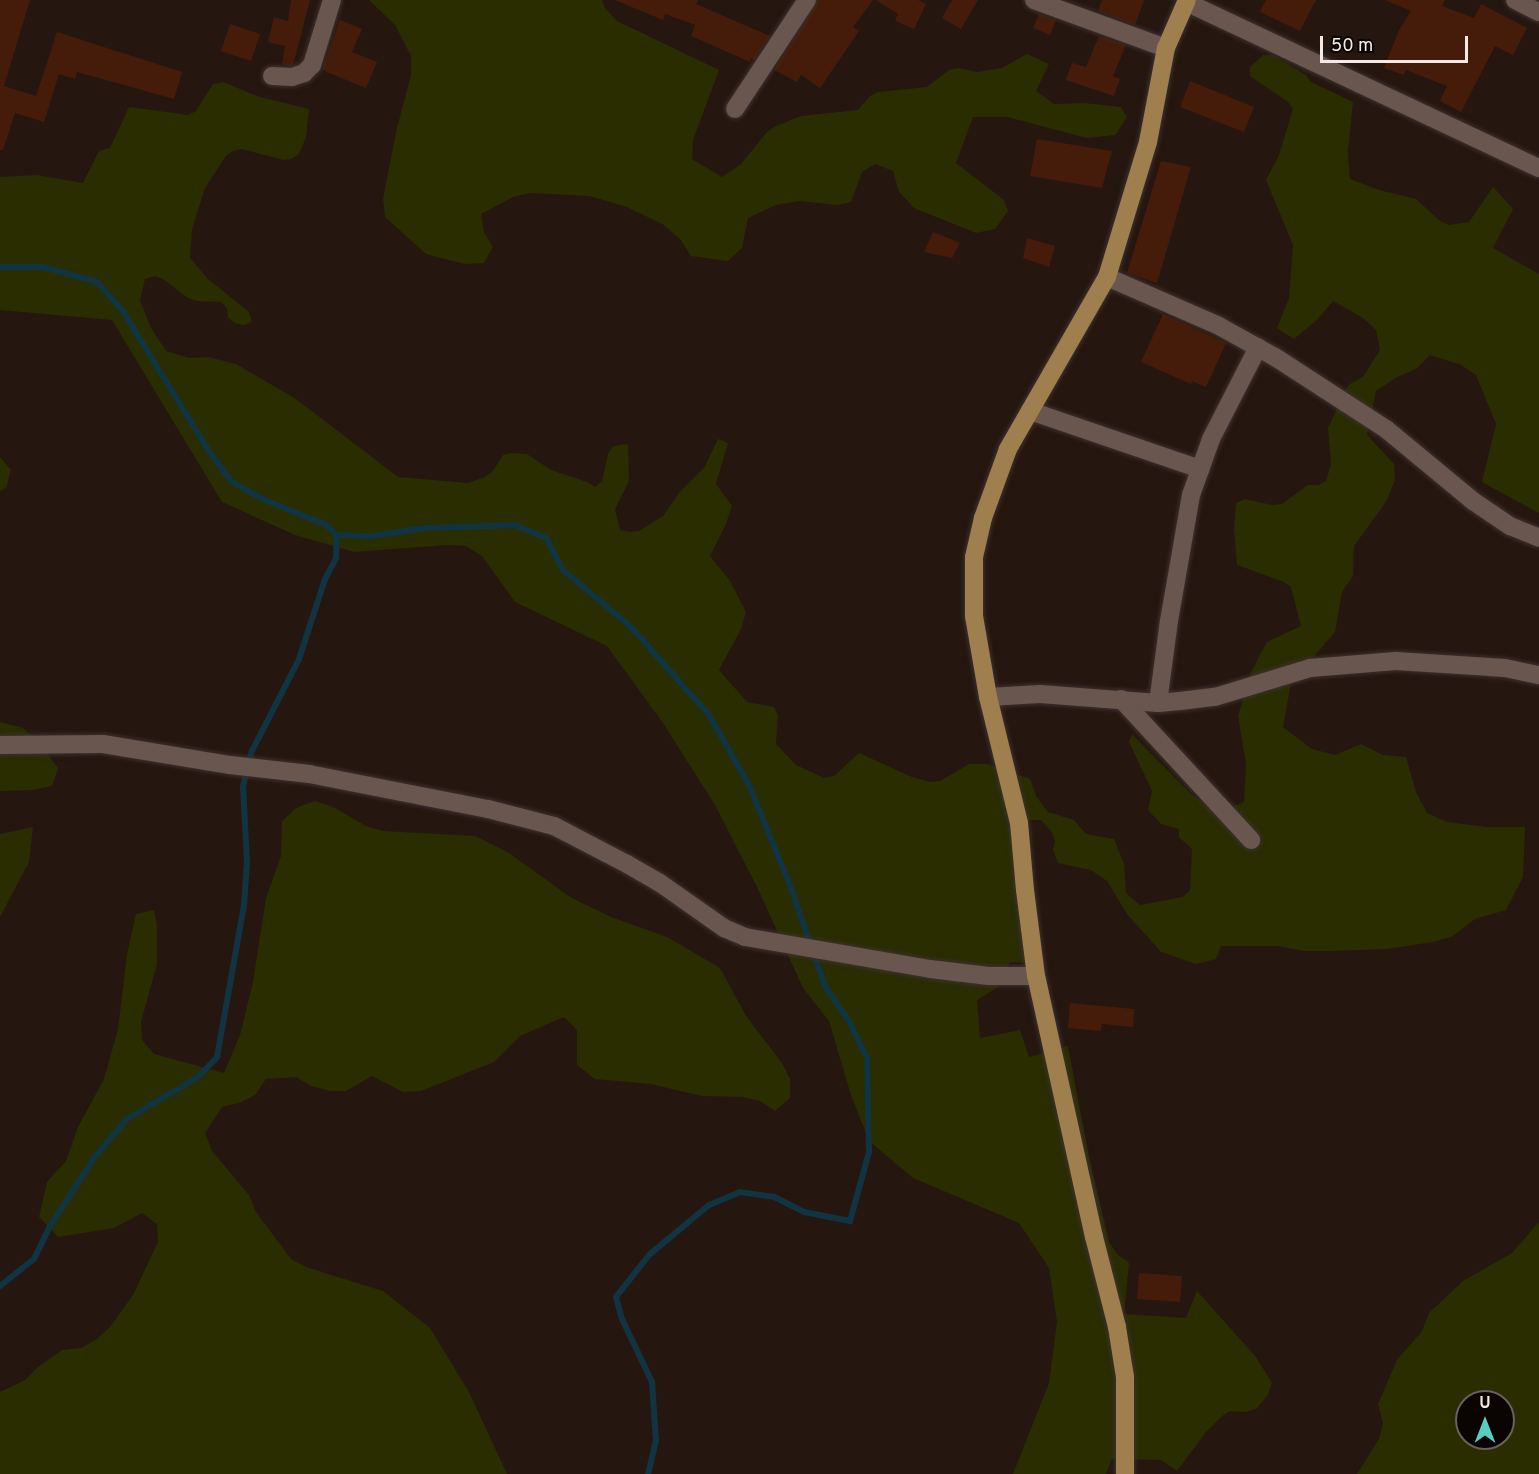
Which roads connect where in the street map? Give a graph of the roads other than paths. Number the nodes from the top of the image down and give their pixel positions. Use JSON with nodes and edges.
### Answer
{"nodes":[{"id":1,"x":332,"y":0,"type":"edge"},
{"id":2,"x":807,"y":0,"type":"edge"},
{"id":3,"x":1034,"y":0,"type":"edge"},
{"id":4,"x":1515,"y":0,"type":"edge"},
{"id":5,"x":1186,"y":1,"type":"edge"},
{"id":6,"x":1539,"y":12,"type":"edge"},
{"id":7,"x":1166,"y":48,"type":"junction"},
{"id":8,"x":272,"y":76,"type":"dead end"},
{"id":9,"x":735,"y":109,"type":"dead end"},
{"id":10,"x":1539,"y":168,"type":"edge"},
{"id":11,"x":1107,"y":277,"type":"junction"},
{"id":12,"x":1258,"y":347,"type":"junction"},
{"id":13,"x":1030,"y":411,"type":"junction"},
{"id":14,"x":1200,"y":469,"type":"junction"},
{"id":15,"x":1539,"y":538,"type":"edge"},
{"id":16,"x":1539,"y":675,"type":"edge"},
{"id":17,"x":988,"y":697,"type":"junction"},
{"id":18,"x":1121,"y":699,"type":"junction"},
{"id":19,"x":1158,"y":703,"type":"junction"},
{"id":20,"x":0,"y":745,"type":"edge"},
{"id":21,"x":1251,"y":840,"type":"dead end"},
{"id":22,"x":1036,"y":976,"type":"junction"},
{"id":23,"x":1125,"y":1474,"type":"edge"}],
"edges":[{"from":1,"to":8,"type":"street"},
{"from":2,"to":9,"type":"street"},
{"from":3,"to":7,"type":"street"},
{"from":4,"to":6,"type":"street"},
{"from":5,"to":7,"type":"main road"},
{"from":5,"to":10,"type":"street"},
{"from":7,"to":11,"type":"main road"},
{"from":11,"to":12,"type":"street"},
{"from":11,"to":13,"type":"main road"},
{"from":12,"to":14,"type":"street"},
{"from":12,"to":15,"type":"street"},
{"from":13,"to":14,"type":"street"},
{"from":13,"to":17,"type":"main road"},
{"from":14,"to":19,"type":"street"},
{"from":16,"to":19,"type":"street"},
{"from":17,"to":18,"type":"street"},
{"from":17,"to":22,"type":"main road"},
{"from":18,"to":19,"type":"street"},
{"from":18,"to":21,"type":"street"},
{"from":20,"to":22,"type":"street"},
{"from":22,"to":23,"type":"main road"}]}
